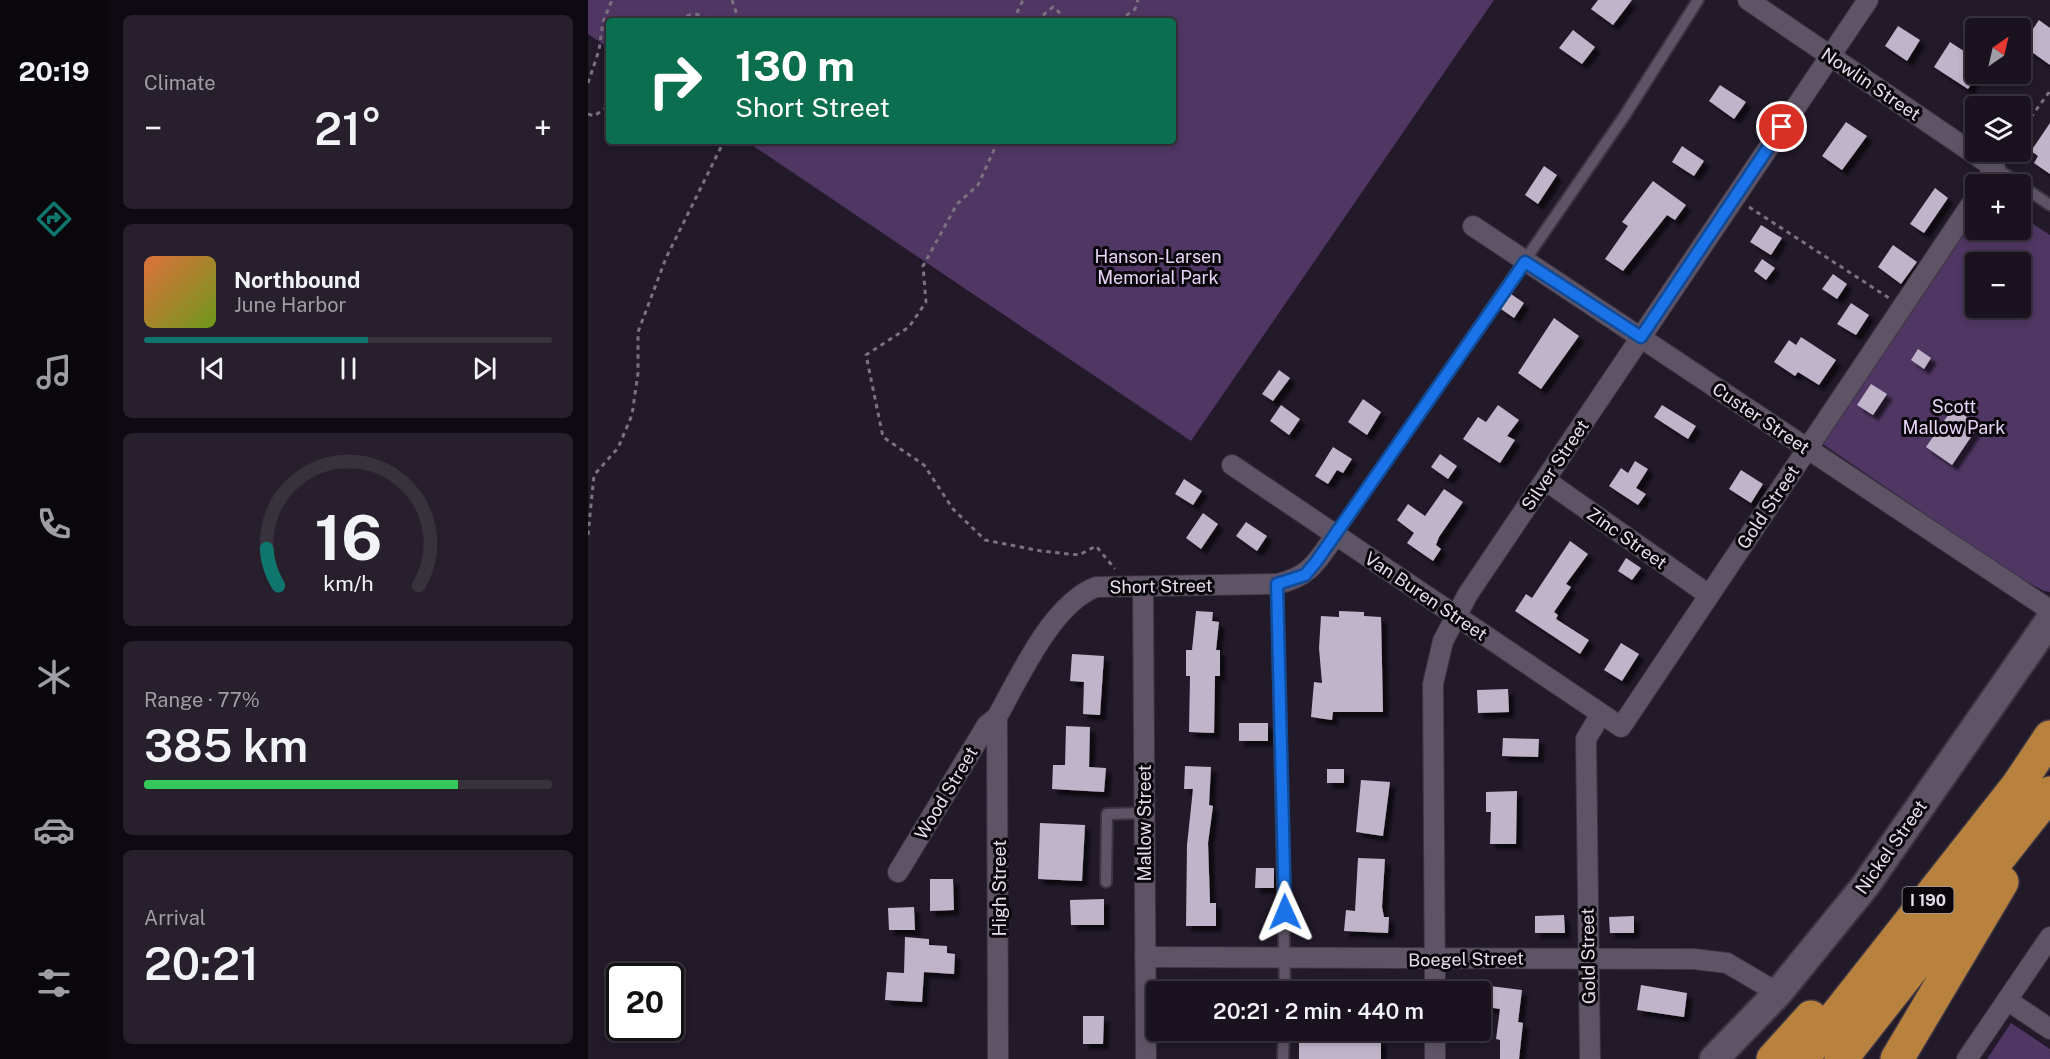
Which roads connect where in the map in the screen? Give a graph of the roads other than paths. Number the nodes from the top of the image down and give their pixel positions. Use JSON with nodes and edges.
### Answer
{"nodes":[{"id":1,"x":1698,"y":0,"type":"edge"},
{"id":2,"x":1748,"y":0,"type":"edge"},
{"id":3,"x":1868,"y":0,"type":"edge"},
{"id":4,"x":1830,"y":56,"type":"junction"},
{"id":5,"x":1995,"y":168,"type":"junction"},
{"id":6,"x":1991,"y":174,"type":"edge"},
{"id":7,"x":2004,"y":174,"type":"edge"},
{"id":8,"x":2031,"y":192,"type":"edge"},
{"id":9,"x":2050,"y":205,"type":"edge"},
{"id":10,"x":1965,"y":213,"type":"edge"},
{"id":11,"x":1473,"y":226,"type":"dead end"},
{"id":12,"x":1525,"y":262,"type":"junction"},
{"id":13,"x":1641,"y":337,"type":"junction"},
{"id":14,"x":1807,"y":449,"type":"junction"},
{"id":15,"x":1232,"y":465,"type":"dead end"},
{"id":16,"x":1545,"y":480,"type":"junction"},
{"id":17,"x":1335,"y":536,"type":"junction"},
{"id":18,"x":1277,"y":584,"type":"junction"},
{"id":19,"x":1143,"y":587,"type":"junction"},
{"id":20,"x":1709,"y":596,"type":"junction"},
{"id":21,"x":2050,"y":610,"type":"edge"},
{"id":22,"x":1456,"y":616,"type":"junction"},
{"id":23,"x":2050,"y":620,"type":"edge"},
{"id":24,"x":1601,"y":714,"type":"junction"},
{"id":25,"x":998,"y":717,"type":"junction"},
{"id":26,"x":1621,"y":727,"type":"joint"},
{"id":27,"x":2050,"y":737,"type":"edge"},
{"id":28,"x":2018,"y":785,"type":"junction"},
{"id":29,"x":2050,"y":793,"type":"edge"},
{"id":30,"x":2050,"y":800,"type":"edge"},
{"id":31,"x":1144,"y":813,"type":"junction"},
{"id":32,"x":898,"y":872,"type":"dead end"},
{"id":33,"x":1106,"y":882,"type":"dead end"},
{"id":34,"x":2050,"y":937,"type":"edge"},
{"id":35,"x":1145,"y":957,"type":"junction"},
{"id":36,"x":1587,"y":957,"type":"junction"},
{"id":37,"x":1286,"y":959,"type":"junction"},
{"id":38,"x":1435,"y":960,"type":"junction"},
{"id":39,"x":1285,"y":981,"type":"edge"},
{"id":40,"x":1435,"y":981,"type":"edge"},
{"id":41,"x":1778,"y":993,"type":"junction"},
{"id":42,"x":2007,"y":1000,"type":"junction"},
{"id":43,"x":2050,"y":1029,"type":"edge"},
{"id":44,"x":1284,"y":1041,"type":"edge"},
{"id":45,"x":1435,"y":1041,"type":"edge"},
{"id":46,"x":998,"y":1059,"type":"edge"},
{"id":47,"x":1146,"y":1059,"type":"edge"},
{"id":48,"x":1283,"y":1059,"type":"edge"},
{"id":49,"x":1435,"y":1059,"type":"edge"},
{"id":50,"x":1590,"y":1059,"type":"edge"},
{"id":51,"x":1714,"y":1059,"type":"edge"},
{"id":52,"x":1773,"y":1059,"type":"edge"},
{"id":53,"x":1802,"y":1059,"type":"edge"},
{"id":54,"x":1841,"y":1059,"type":"edge"},
{"id":55,"x":1897,"y":1059,"type":"edge"},
{"id":56,"x":1967,"y":1059,"type":"edge"}],
"edges":[{"from":1,"to":12,"type":"lane"},
{"from":2,"to":4,"type":"street","name":"Nowlin Street"},
{"from":3,"to":4,"type":"street","name":"Silver Street"},
{"from":4,"to":5,"type":"street","name":"Nowlin Street"},
{"from":4,"to":13,"type":"street","name":"Silver Street"},
{"from":5,"to":6,"type":"street"},
{"from":5,"to":7,"type":"lane"},
{"from":8,"to":9,"type":"lane"},
{"from":10,"to":14,"type":"street","name":"Gold Street"},
{"from":11,"to":12,"type":"street","name":"Custer Street"},
{"from":12,"to":13,"type":"street","name":"Custer Street"},
{"from":12,"to":17,"type":"lane"},
{"from":13,"to":14,"type":"street","name":"Custer Street"},
{"from":13,"to":16,"type":"street","name":"Silver Street"},
{"from":14,"to":20,"type":"street","name":"Gold Street"},
{"from":14,"to":21,"type":"street","name":"Custer Street"},
{"from":15,"to":17,"type":"street","name":"Van Buren Street"},
{"from":16,"to":20,"type":"street","name":"Zinc Street"},
{"from":16,"to":22,"type":"street","name":"Silver Street"},
{"from":17,"to":18,"type":"street","name":"Short Street"},
{"from":17,"to":22,"type":"street","name":"Van Buren Street"},
{"from":18,"to":19,"type":"street","name":"Short Street"},
{"from":18,"to":37,"type":"lane"},
{"from":19,"to":25,"type":"street","name":"Short Street"},
{"from":19,"to":31,"type":"street","name":"Mallow Street"},
{"from":20,"to":26,"type":"street","name":"Gold Street"},
{"from":22,"to":24,"type":"street","name":"Van Buren Street"},
{"from":22,"to":38,"type":"street","name":"Silver Street"},
{"from":23,"to":41,"type":"main road","name":"Nickel Street"},
{"from":24,"to":26,"type":"street","name":"Van Buren Street"},
{"from":24,"to":36,"type":"street","name":"Gold Street"},
{"from":25,"to":32,"type":"street","name":"Wood Street"},
{"from":25,"to":46,"type":"street","name":"High Street"},
{"from":27,"to":28,"type":"highway","number":"I 190"},
{"from":28,"to":52,"type":"highway"},
{"from":28,"to":53,"type":"highway","number":"I 190"},
{"from":29,"to":54,"type":"highway","number":"I 190"},
{"from":30,"to":55,"type":"highway"},
{"from":31,"to":33,"type":"lane"},
{"from":31,"to":35,"type":"street","name":"Mallow Street"},
{"from":34,"to":42,"type":"street"},
{"from":35,"to":37,"type":"street","name":"Boegel Street"},
{"from":35,"to":47,"type":"street","name":"Mallow Street"},
{"from":36,"to":38,"type":"street","name":"Boegel Street"},
{"from":36,"to":41,"type":"street","name":"Boegel Street"},
{"from":36,"to":50,"type":"street","name":"Gold Street"},
{"from":37,"to":38,"type":"street","name":"Boegel Street"},
{"from":37,"to":39,"type":"lane"},
{"from":38,"to":40,"type":"street","name":"Silver Street"},
{"from":41,"to":51,"type":"main road","name":"Nickel Street"},
{"from":42,"to":43,"type":"street"},
{"from":42,"to":56,"type":"street"},
{"from":44,"to":48,"type":"lane"},
{"from":45,"to":49,"type":"street"}]}
